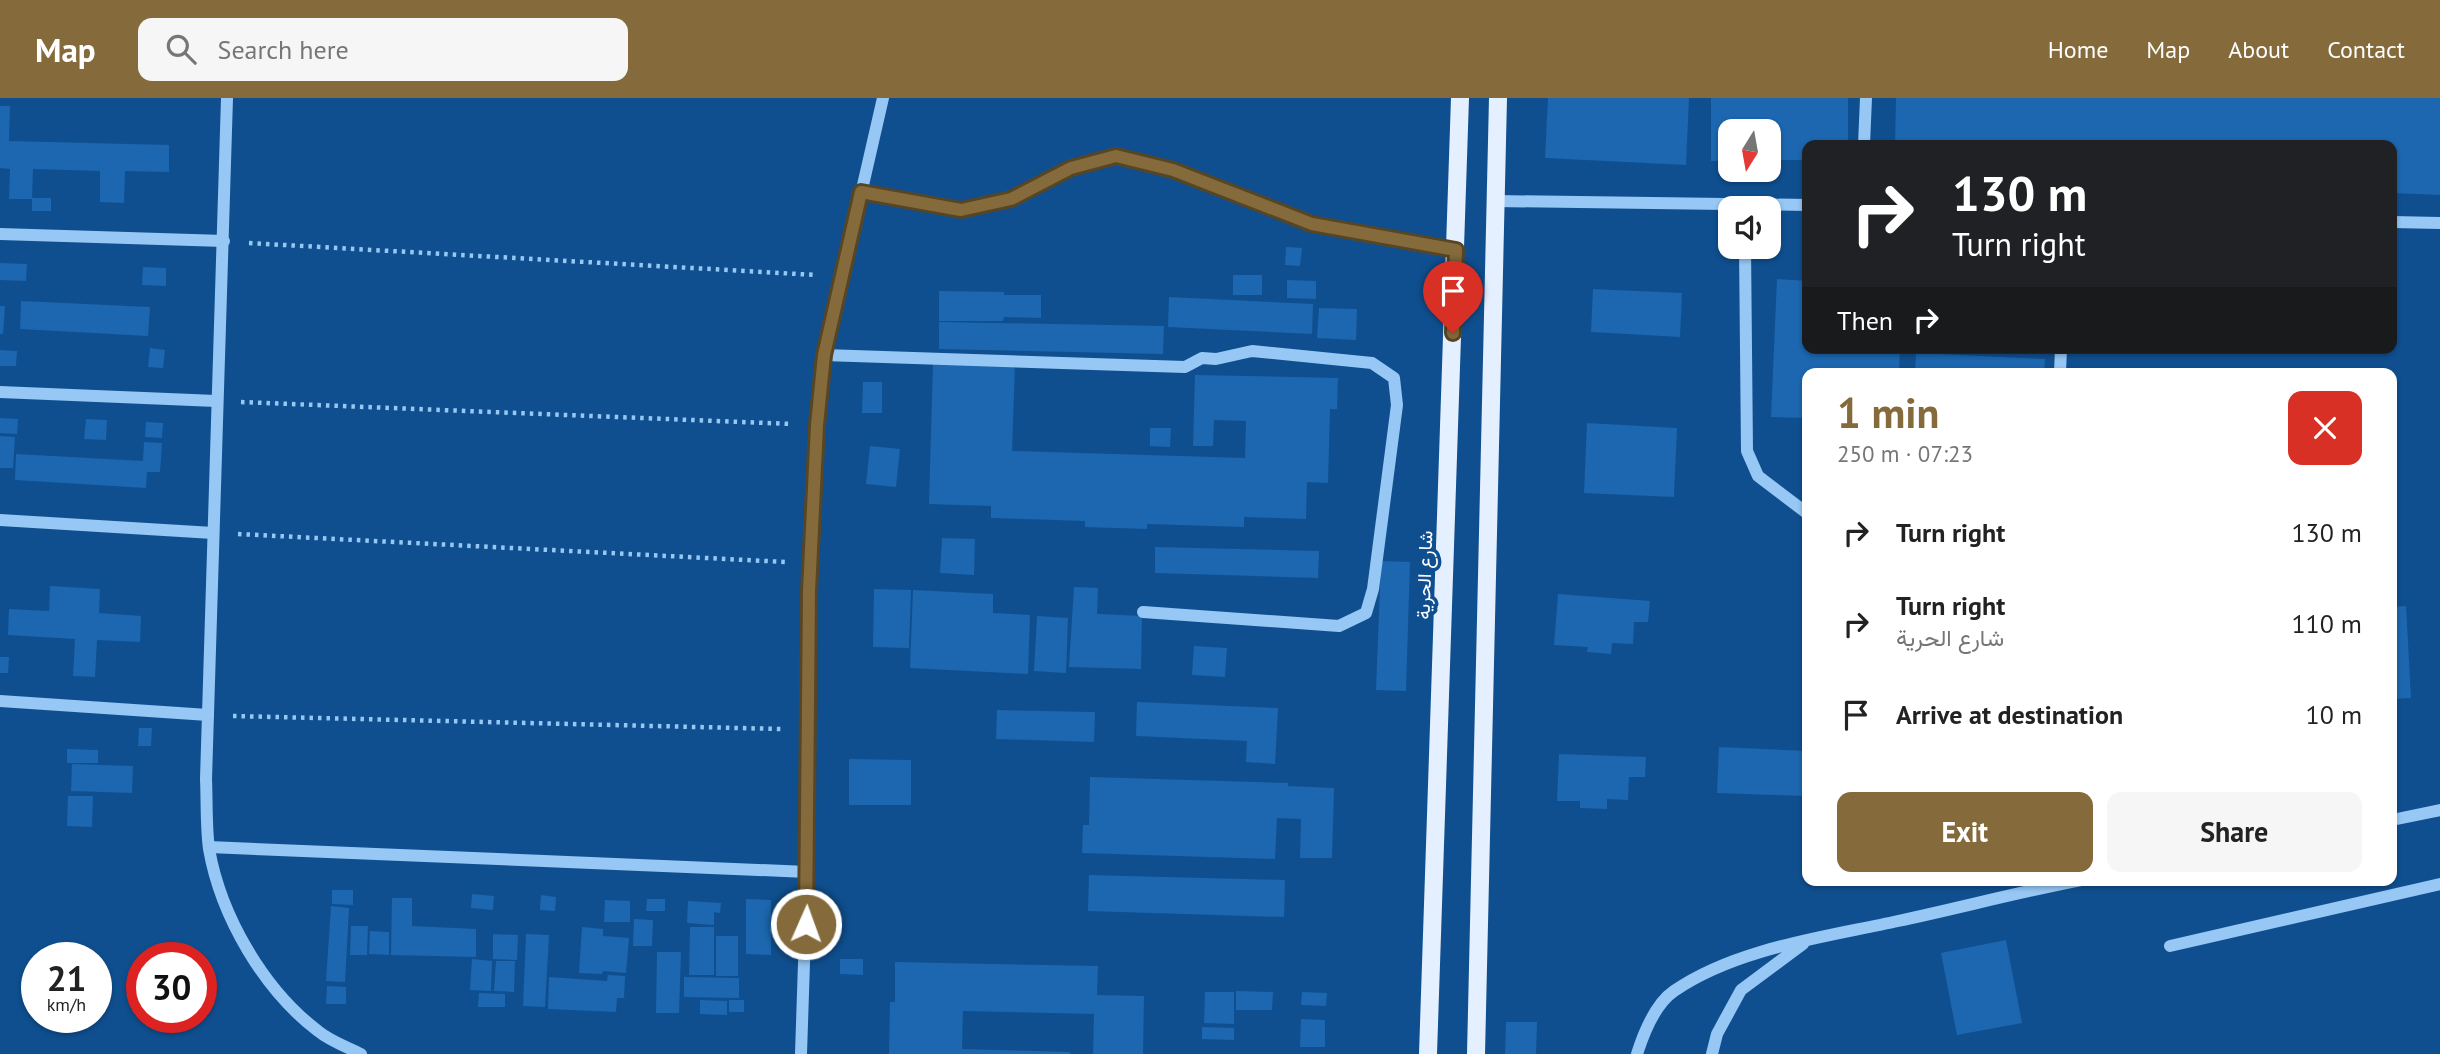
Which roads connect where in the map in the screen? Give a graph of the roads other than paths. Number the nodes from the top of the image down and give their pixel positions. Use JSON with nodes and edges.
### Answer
{"nodes":[{"id":1,"x":227,"y":98,"type":"edge"},
{"id":2,"x":883,"y":98,"type":"edge"},
{"id":3,"x":1460,"y":98,"type":"edge"},
{"id":4,"x":1498,"y":98,"type":"edge"},
{"id":5,"x":1866,"y":98,"type":"edge"},
{"id":6,"x":1864,"y":140,"type":"edge"},
{"id":7,"x":861,"y":192,"type":"junction"},
{"id":8,"x":1495,"y":201,"type":"junction"},
{"id":9,"x":1718,"y":205,"type":"edge"},
{"id":10,"x":1781,"y":205,"type":"edge"},
{"id":11,"x":1802,"y":205,"type":"edge"},
{"id":12,"x":2397,"y":222,"type":"edge"},
{"id":13,"x":2440,"y":223,"type":"edge"},
{"id":14,"x":0,"y":234,"type":"edge"},
{"id":15,"x":224,"y":241,"type":"junction"},
{"id":16,"x":1456,"y":250,"type":"junction"},
{"id":17,"x":1745,"y":259,"type":"edge"},
{"id":18,"x":824,"y":355,"type":"junction"},
{"id":19,"x":0,"y":392,"type":"edge"},
{"id":20,"x":216,"y":401,"type":"junction"},
{"id":21,"x":1802,"y":509,"type":"edge"},
{"id":22,"x":0,"y":520,"type":"edge"},
{"id":23,"x":213,"y":533,"type":"junction"},
{"id":24,"x":1143,"y":612,"type":"dead end"},
{"id":25,"x":0,"y":701,"type":"edge"},
{"id":26,"x":208,"y":715,"type":"junction"},
{"id":27,"x":2440,"y":810,"type":"edge"},
{"id":28,"x":2397,"y":819,"type":"edge"},
{"id":29,"x":209,"y":847,"type":"junction"},
{"id":30,"x":807,"y":872,"type":"junction"},
{"id":31,"x":2440,"y":884,"type":"edge"},
{"id":32,"x":2038,"y":886,"type":"edge"},
{"id":33,"x":1811,"y":937,"type":"junction"},
{"id":34,"x":2170,"y":946,"type":"dead end"},
{"id":35,"x":361,"y":1054,"type":"edge"},
{"id":36,"x":801,"y":1054,"type":"edge"},
{"id":37,"x":1427,"y":1054,"type":"edge"},
{"id":38,"x":1476,"y":1054,"type":"edge"},
{"id":39,"x":1637,"y":1054,"type":"edge"},
{"id":40,"x":1712,"y":1054,"type":"edge"}],
"edges":[{"from":1,"to":15,"type":"street"},
{"from":2,"to":7,"type":"street"},
{"from":3,"to":16,"type":"main road","name":"شارع الحرية"},
{"from":4,"to":8,"type":"main road"},
{"from":5,"to":6,"type":"street"},
{"from":7,"to":16,"type":"street"},
{"from":7,"to":18,"type":"street"},
{"from":8,"to":9,"type":"street"},
{"from":8,"to":38,"type":"main road"},
{"from":10,"to":11,"type":"street"},
{"from":12,"to":13,"type":"street"},
{"from":14,"to":15,"type":"street"},
{"from":15,"to":20,"type":"street"},
{"from":16,"to":37,"type":"main road","name":"شارع الحرية"},
{"from":17,"to":21,"type":"street"},
{"from":18,"to":24,"type":"street"},
{"from":18,"to":30,"type":"street"},
{"from":19,"to":20,"type":"street"},
{"from":20,"to":23,"type":"street"},
{"from":22,"to":23,"type":"street"},
{"from":23,"to":26,"type":"street"},
{"from":25,"to":26,"type":"street"},
{"from":26,"to":29,"type":"street"},
{"from":27,"to":28,"type":"street"},
{"from":29,"to":30,"type":"street"},
{"from":29,"to":35,"type":"street"},
{"from":30,"to":36,"type":"street"},
{"from":31,"to":34,"type":"street"},
{"from":32,"to":33,"type":"street"},
{"from":33,"to":39,"type":"street"},
{"from":33,"to":40,"type":"street"}]}
